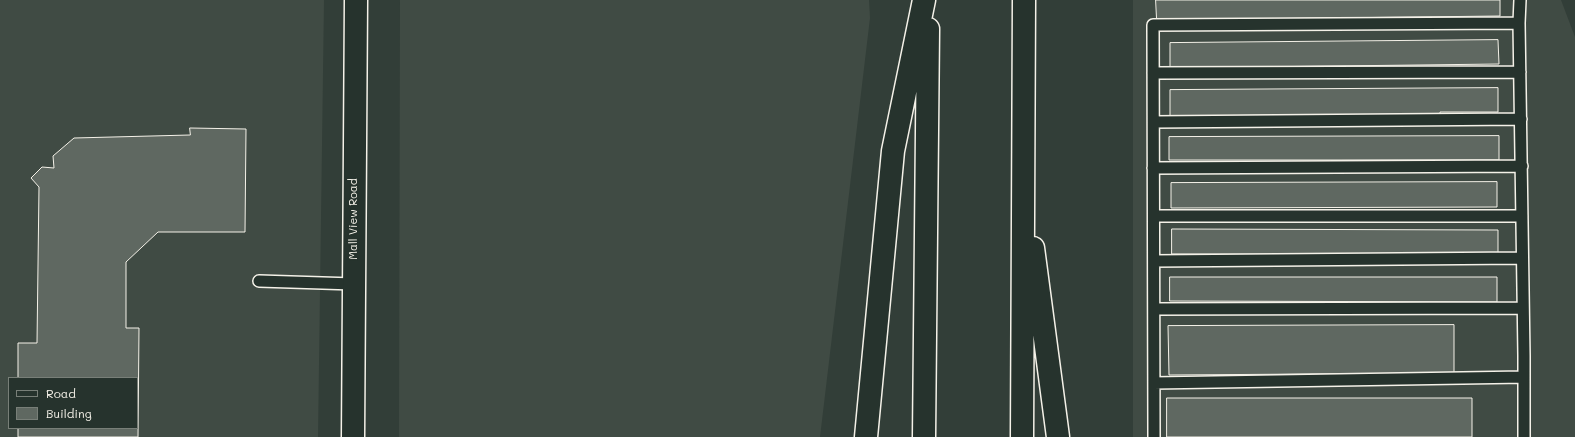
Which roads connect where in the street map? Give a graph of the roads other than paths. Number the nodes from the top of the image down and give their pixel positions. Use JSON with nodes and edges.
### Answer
{"nodes":[{"id":1,"x":356,"y":0,"type":"edge"},
{"id":2,"x":924,"y":0,"type":"edge"},
{"id":3,"x":928,"y":0,"type":"edge"},
{"id":4,"x":1024,"y":0,"type":"edge"},
{"id":5,"x":1520,"y":0,"type":"edge"},
{"id":6,"x":1519,"y":22,"type":"junction"},
{"id":7,"x":1520,"y":72,"type":"junction"},
{"id":8,"x":1153,"y":73,"type":"junction"},
{"id":9,"x":1521,"y":119,"type":"junction"},
{"id":10,"x":1154,"y":122,"type":"junction"},
{"id":11,"x":1022,"y":157,"type":"junction"},
{"id":12,"x":1522,"y":166,"type":"junction"},
{"id":13,"x":1153,"y":168,"type":"junction"},
{"id":14,"x":1154,"y":216,"type":"junction"},
{"id":15,"x":1522,"y":216,"type":"junction"},
{"id":16,"x":1522,"y":258,"type":"junction"},
{"id":17,"x":1154,"y":261,"type":"junction"},
{"id":18,"x":259,"y":281,"type":"dead end"},
{"id":19,"x":354,"y":284,"type":"junction"},
{"id":20,"x":1523,"y":308,"type":"junction"},
{"id":21,"x":1154,"y":309,"type":"junction"},
{"id":22,"x":1524,"y":377,"type":"junction"},
{"id":23,"x":1154,"y":383,"type":"junction"},
{"id":24,"x":353,"y":437,"type":"edge"},
{"id":25,"x":866,"y":437,"type":"edge"},
{"id":26,"x":924,"y":437,"type":"edge"},
{"id":27,"x":1022,"y":437,"type":"edge"},
{"id":28,"x":1058,"y":437,"type":"edge"},
{"id":29,"x":1154,"y":437,"type":"edge"},
{"id":30,"x":1524,"y":437,"type":"edge"}],
"edges":[{"from":1,"to":19,"type":"main road","name":"Mall View Road"},
{"from":2,"to":25,"type":"main road"},
{"from":3,"to":26,"type":"main road"},
{"from":4,"to":11,"type":"main road"},
{"from":5,"to":6,"type":"lane"},
{"from":6,"to":7,"type":"lane"},
{"from":6,"to":8,"type":"lane"},
{"from":7,"to":8,"type":"lane"},
{"from":7,"to":9,"type":"lane"},
{"from":8,"to":10,"type":"lane"},
{"from":9,"to":10,"type":"lane"},
{"from":9,"to":12,"type":"lane"},
{"from":10,"to":13,"type":"lane"},
{"from":11,"to":27,"type":"main road"},
{"from":11,"to":28,"type":"main road"},
{"from":12,"to":13,"type":"lane"},
{"from":12,"to":15,"type":"lane"},
{"from":13,"to":14,"type":"lane"},
{"from":14,"to":15,"type":"lane"},
{"from":14,"to":17,"type":"lane"},
{"from":15,"to":16,"type":"lane"},
{"from":16,"to":17,"type":"lane"},
{"from":16,"to":20,"type":"lane"},
{"from":17,"to":21,"type":"lane"},
{"from":18,"to":19,"type":"lane"},
{"from":19,"to":24,"type":"main road","name":"Mall View Road"},
{"from":20,"to":21,"type":"lane"},
{"from":20,"to":22,"type":"lane"},
{"from":21,"to":23,"type":"lane"},
{"from":22,"to":23,"type":"lane"},
{"from":22,"to":30,"type":"lane"},
{"from":23,"to":29,"type":"lane"}]}
